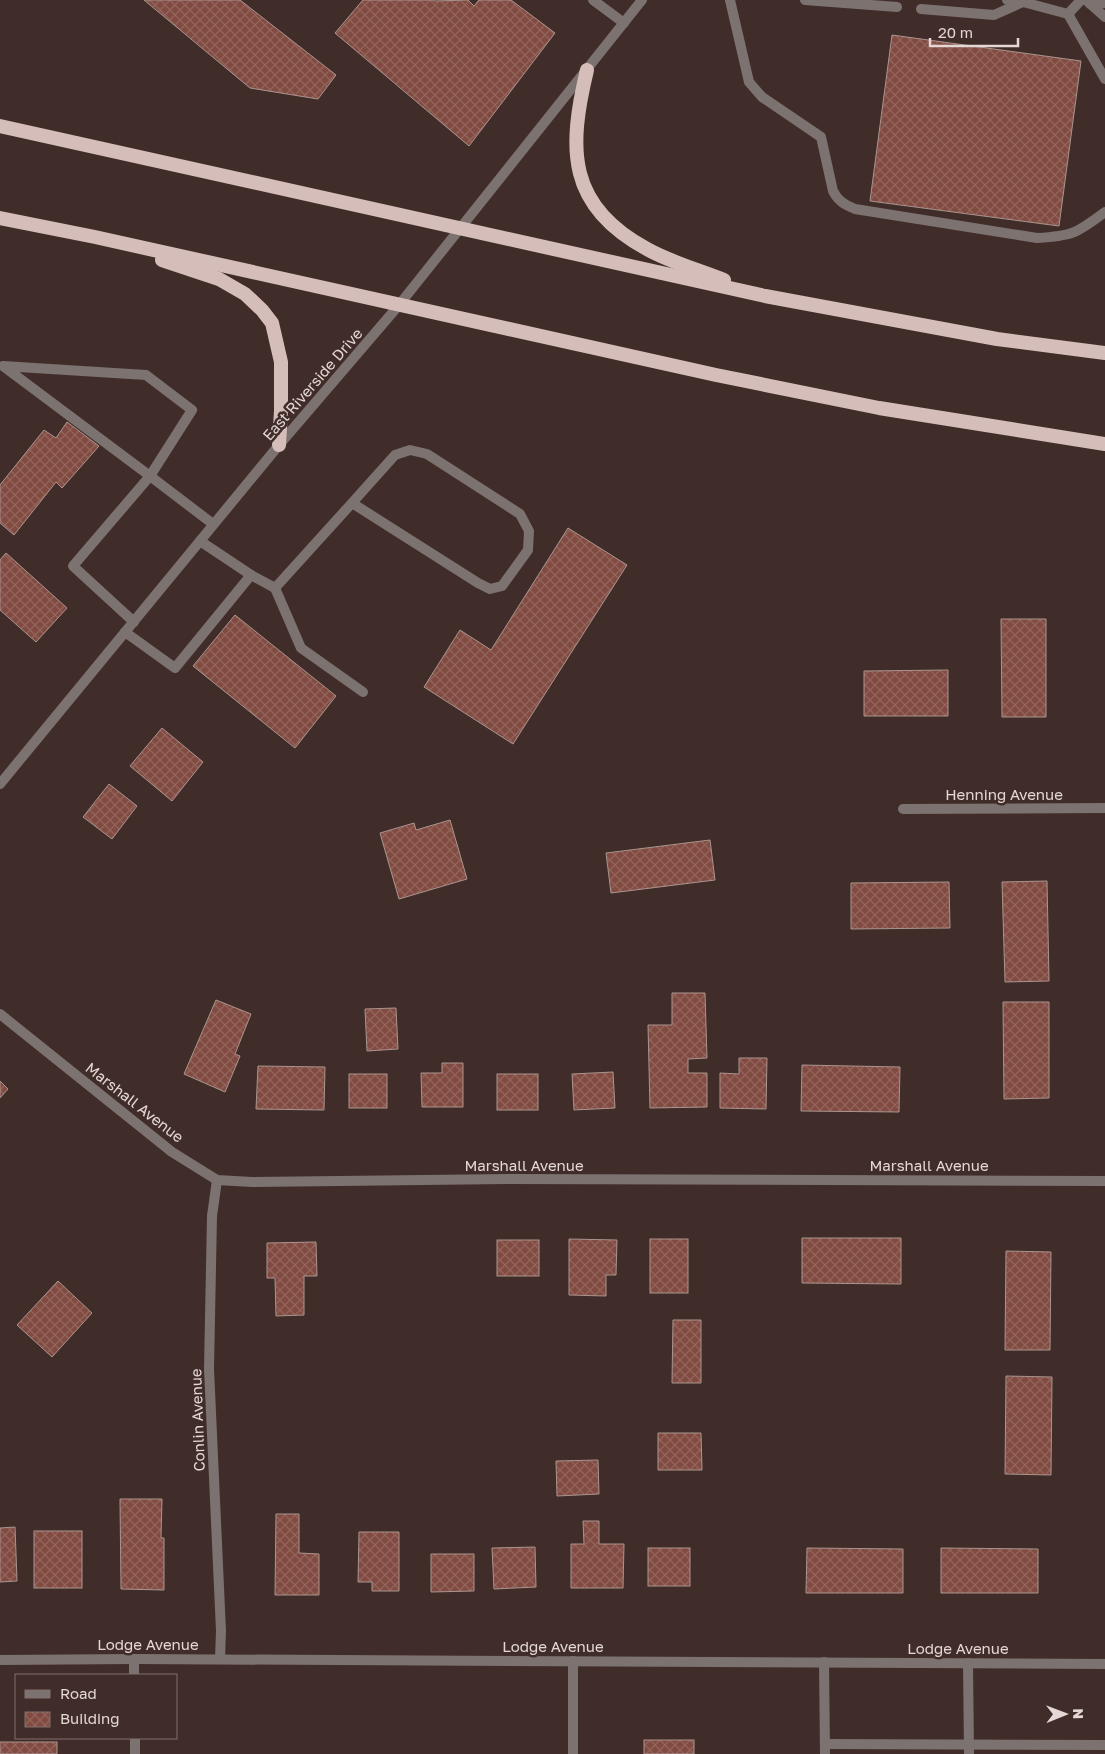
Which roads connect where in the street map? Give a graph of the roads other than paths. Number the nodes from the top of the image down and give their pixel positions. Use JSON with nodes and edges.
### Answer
{"nodes":[{"id":1,"x":593,"y":0,"type":"edge"},
{"id":2,"x":642,"y":0,"type":"edge"},
{"id":3,"x":730,"y":0,"type":"edge"},
{"id":4,"x":805,"y":0,"type":"edge"},
{"id":5,"x":1007,"y":0,"type":"edge"},
{"id":6,"x":1086,"y":1,"type":"edge"},
{"id":7,"x":1023,"y":2,"type":"junction"},
{"id":8,"x":1105,"y":3,"type":"edge"},
{"id":9,"x":897,"y":7,"type":"dead end"},
{"id":10,"x":921,"y":9,"type":"dead end"},
{"id":11,"x":1068,"y":14,"type":"junction"},
{"id":12,"x":1105,"y":17,"type":"edge"},
{"id":13,"x":624,"y":23,"type":"junction"},
{"id":14,"x":587,"y":70,"type":"junction"},
{"id":15,"x":1105,"y":79,"type":"edge"},
{"id":16,"x":0,"y":126,"type":"edge"},
{"id":17,"x":1105,"y":212,"type":"edge"},
{"id":18,"x":0,"y":218,"type":"edge"},
{"id":19,"x":462,"y":228,"type":"junction"},
{"id":20,"x":95,"y":237,"type":"junction"},
{"id":21,"x":765,"y":296,"type":"junction"},
{"id":22,"x":399,"y":305,"type":"junction"},
{"id":23,"x":1105,"y":353,"type":"edge"},
{"id":24,"x":1105,"y":444,"type":"edge"},
{"id":25,"x":279,"y":445,"type":"junction"},
{"id":26,"x":150,"y":476,"type":"junction"},
{"id":27,"x":352,"y":504,"type":"junction"},
{"id":28,"x":214,"y":524,"type":"junction"},
{"id":29,"x":200,"y":541,"type":"junction"},
{"id":30,"x":251,"y":575,"type":"junction"},
{"id":31,"x":275,"y":588,"type":"junction"},
{"id":32,"x":134,"y":622,"type":"junction"},
{"id":33,"x":125,"y":632,"type":"junction"},
{"id":34,"x":362,"y":692,"type":"dead end"},
{"id":35,"x":0,"y":784,"type":"edge"},
{"id":36,"x":1105,"y":808,"type":"edge"},
{"id":37,"x":903,"y":809,"type":"dead end"},
{"id":38,"x":0,"y":1014,"type":"edge"},
{"id":39,"x":217,"y":1180,"type":"junction"},
{"id":40,"x":1105,"y":1181,"type":"edge"},
{"id":41,"x":134,"y":1658,"type":"junction"},
{"id":42,"x":220,"y":1659,"type":"junction"},
{"id":43,"x":0,"y":1660,"type":"edge"},
{"id":44,"x":573,"y":1661,"type":"junction"},
{"id":45,"x":824,"y":1662,"type":"junction"},
{"id":46,"x":968,"y":1663,"type":"junction"},
{"id":47,"x":1105,"y":1664,"type":"edge"},
{"id":48,"x":134,"y":1674,"type":"edge"},
{"id":49,"x":134,"y":1739,"type":"edge"},
{"id":50,"x":1105,"y":1745,"type":"edge"},
{"id":51,"x":825,"y":1749,"type":"edge"},
{"id":52,"x":913,"y":1749,"type":"edge"},
{"id":53,"x":969,"y":1749,"type":"edge"},
{"id":54,"x":1035,"y":1749,"type":"edge"},
{"id":55,"x":135,"y":1754,"type":"edge"},
{"id":56,"x":573,"y":1754,"type":"edge"}],
"edges":[{"from":1,"to":13,"type":"street"},
{"from":2,"to":13,"type":"street","name":"East Riverside Drive"},
{"from":3,"to":17,"type":"street"},
{"from":4,"to":9,"type":"street"},
{"from":5,"to":7,"type":"street"},
{"from":6,"to":8,"type":"street"},
{"from":6,"to":11,"type":"street"},
{"from":6,"to":12,"type":"street"},
{"from":7,"to":10,"type":"street"},
{"from":7,"to":11,"type":"street"},
{"from":11,"to":15,"type":"street"},
{"from":13,"to":14,"type":"street","name":"East Riverside Drive"},
{"from":14,"to":19,"type":"street","name":"East Riverside Drive"},
{"from":14,"to":21,"type":"highway"},
{"from":16,"to":19,"type":"highway"},
{"from":18,"to":20,"type":"highway"},
{"from":19,"to":21,"type":"highway"},
{"from":19,"to":22,"type":"street","name":"East Riverside Drive"},
{"from":20,"to":22,"type":"highway"},
{"from":20,"to":25,"type":"highway"},
{"from":21,"to":23,"type":"highway"},
{"from":22,"to":24,"type":"highway"},
{"from":22,"to":25,"type":"street","name":"East Riverside Drive"},
{"from":25,"to":28,"type":"street","name":"East Riverside Drive"},
{"from":26,"to":26,"type":"street"},
{"from":26,"to":28,"type":"street"},
{"from":26,"to":32,"type":"street"},
{"from":27,"to":27,"type":"street"},
{"from":27,"to":31,"type":"street"},
{"from":28,"to":29,"type":"street","name":"East Riverside Drive"},
{"from":29,"to":30,"type":"street"},
{"from":29,"to":32,"type":"street","name":"East Riverside Drive"},
{"from":30,"to":31,"type":"street"},
{"from":30,"to":33,"type":"street"},
{"from":31,"to":34,"type":"street"},
{"from":32,"to":33,"type":"street","name":"East Riverside Drive"},
{"from":33,"to":35,"type":"street","name":"East Riverside Drive"},
{"from":36,"to":37,"type":"street","name":"Henning Avenue"},
{"from":38,"to":39,"type":"street","name":"Marshall Avenue"},
{"from":39,"to":40,"type":"street","name":"Marshall Avenue"},
{"from":39,"to":42,"type":"street","name":"Conlin Avenue"},
{"from":41,"to":42,"type":"street","name":"Lodge Avenue"},
{"from":41,"to":43,"type":"street","name":"Lodge Avenue"},
{"from":41,"to":48,"type":"street"},
{"from":42,"to":44,"type":"street","name":"Lodge Avenue"},
{"from":44,"to":45,"type":"street","name":"Lodge Avenue"},
{"from":44,"to":56,"type":"street"},
{"from":45,"to":46,"type":"street","name":"Lodge Avenue"},
{"from":45,"to":51,"type":"street"},
{"from":46,"to":47,"type":"street","name":"Lodge Avenue"},
{"from":46,"to":53,"type":"street"},
{"from":49,"to":55,"type":"street"},
{"from":50,"to":54,"type":"street"},
{"from":51,"to":52,"type":"street"},
{"from":52,"to":53,"type":"street"},
{"from":53,"to":54,"type":"street"}]}
